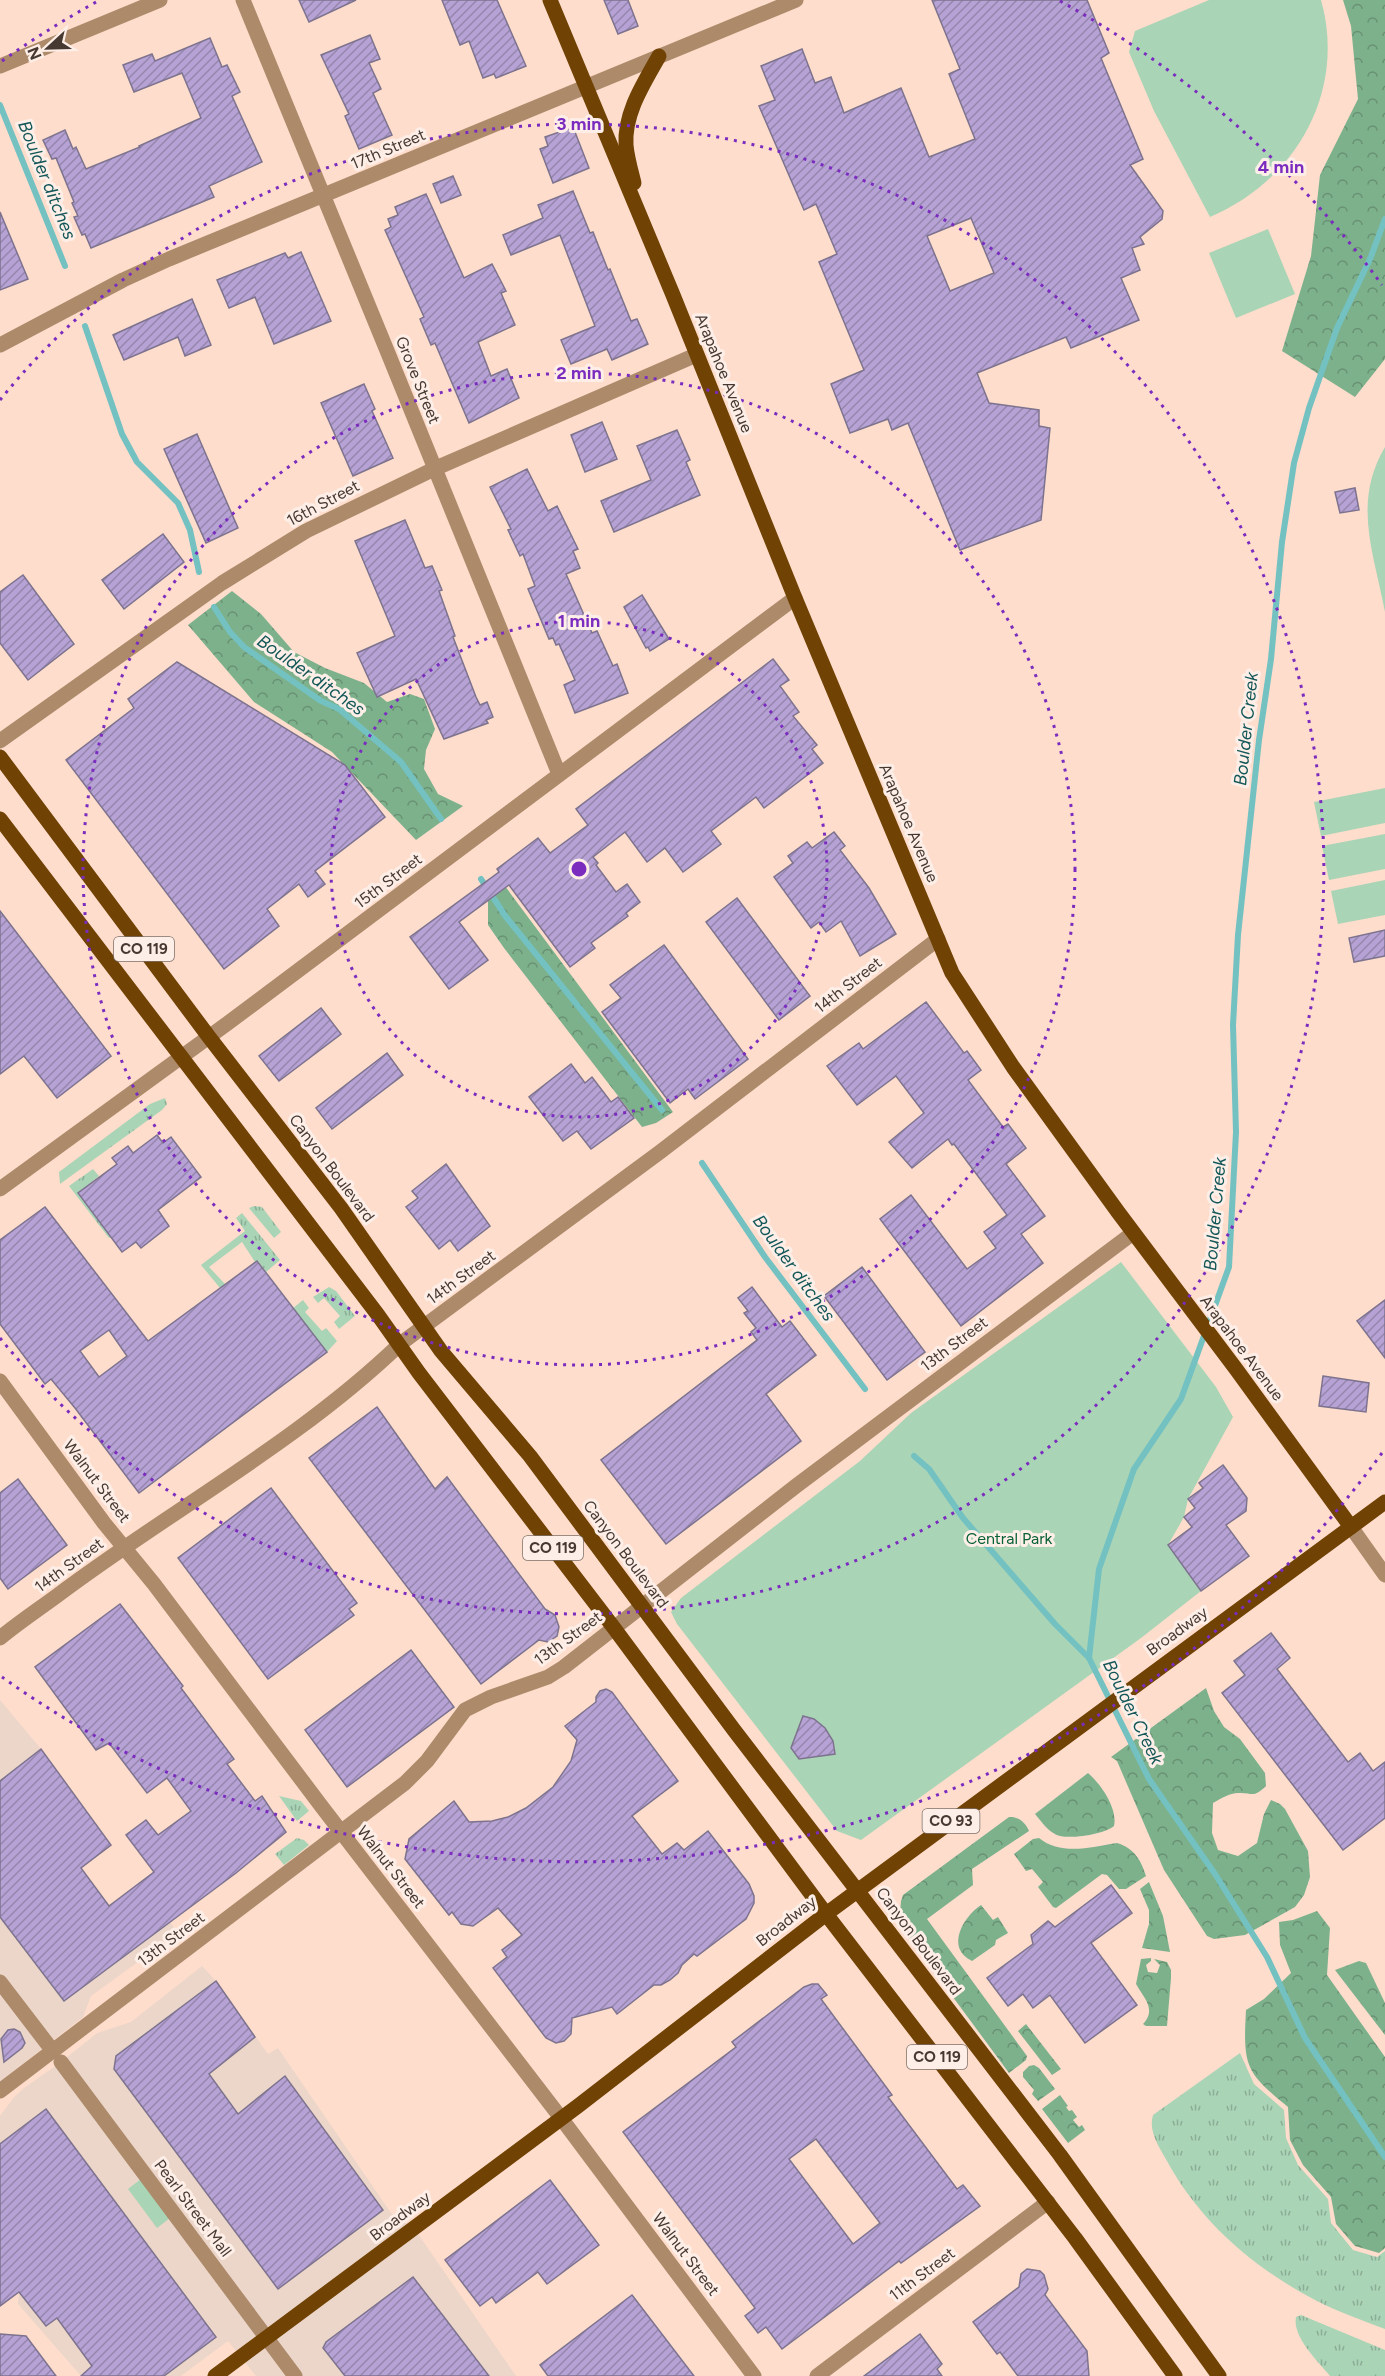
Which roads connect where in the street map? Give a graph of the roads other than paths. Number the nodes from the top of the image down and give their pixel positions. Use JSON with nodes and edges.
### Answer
{"nodes":[{"id":1,"x":160,"y":0,"type":"edge"},
{"id":2,"x":243,"y":0,"type":"edge"},
{"id":3,"x":550,"y":0,"type":"edge"},
{"id":4,"x":796,"y":0,"type":"edge"},
{"id":5,"x":659,"y":56,"type":"junction"},
{"id":6,"x":0,"y":66,"type":"edge"},
{"id":7,"x":586,"y":86,"type":"junction"},
{"id":8,"x":323,"y":195,"type":"junction"},
{"id":9,"x":642,"y":221,"type":"junction"},
{"id":10,"x":0,"y":345,"type":"edge"},
{"id":11,"x":696,"y":355,"type":"junction"},
{"id":12,"x":434,"y":469,"type":"junction"},
{"id":13,"x":795,"y":598,"type":"junction"},
{"id":14,"x":0,"y":741,"type":"edge"},
{"id":15,"x":0,"y":757,"type":"edge"},
{"id":16,"x":559,"y":774,"type":"junction"},
{"id":17,"x":0,"y":819,"type":"edge"},
{"id":18,"x":938,"y":939,"type":"junction"},
{"id":19,"x":209,"y":1037,"type":"junction"},
{"id":20,"x":182,"y":1056,"type":"junction"},
{"id":21,"x":0,"y":1189,"type":"edge"},
{"id":22,"x":1133,"y":1233,"type":"junction"},
{"id":23,"x":423,"y":1327,"type":"junction"},
{"id":24,"x":400,"y":1344,"type":"junction"},
{"id":25,"x":0,"y":1381,"type":"edge"},
{"id":26,"x":1385,"y":1502,"type":"edge"},
{"id":27,"x":1351,"y":1527,"type":"junction"},
{"id":28,"x":124,"y":1547,"type":"junction"},
{"id":29,"x":1385,"y":1575,"type":"edge"},
{"id":30,"x":642,"y":1605,"type":"junction"},
{"id":31,"x":614,"y":1628,"type":"junction"},
{"id":32,"x":0,"y":1638,"type":"edge"},
{"id":33,"x":342,"y":1833,"type":"junction"},
{"id":34,"x":858,"y":1890,"type":"junction"},
{"id":35,"x":825,"y":1914,"type":"junction"},
{"id":36,"x":0,"y":1982,"type":"edge"},
{"id":37,"x":49,"y":2046,"type":"dead end"},
{"id":38,"x":61,"y":2062,"type":"dead end"},
{"id":39,"x":0,"y":2091,"type":"edge"},
{"id":40,"x":561,"y":2118,"type":"junction"},
{"id":41,"x":1048,"y":2202,"type":"junction"},
{"id":42,"x":267,"y":2338,"type":"junction"},
{"id":43,"x":215,"y":2376,"type":"edge"},
{"id":44,"x":295,"y":2376,"type":"edge"},
{"id":45,"x":752,"y":2376,"type":"edge"},
{"id":46,"x":817,"y":2376,"type":"edge"},
{"id":47,"x":1175,"y":2376,"type":"edge"},
{"id":48,"x":1219,"y":2376,"type":"edge"}],
"edges":[{"from":1,"to":6,"type":"street"},
{"from":2,"to":8,"type":"street","name":"Grove Street"},
{"from":3,"to":7,"type":"main road","name":"Arapahoe Avenue"},
{"from":4,"to":5,"type":"street","name":"17th Street"},
{"from":5,"to":7,"type":"street","name":"17th Street"},
{"from":5,"to":9,"type":"main road"},
{"from":7,"to":8,"type":"street","name":"17th Street"},
{"from":7,"to":9,"type":"main road","name":"Arapahoe Avenue"},
{"from":8,"to":10,"type":"street","name":"17th Street"},
{"from":8,"to":12,"type":"street","name":"Grove Street"},
{"from":9,"to":11,"type":"main road","name":"Arapahoe Avenue"},
{"from":11,"to":12,"type":"street","name":"16th Street"},
{"from":11,"to":13,"type":"main road","name":"Arapahoe Avenue"},
{"from":12,"to":14,"type":"street","name":"16th Street"},
{"from":12,"to":16,"type":"street","name":"Grove Street"},
{"from":13,"to":16,"type":"street","name":"15th Street"},
{"from":13,"to":18,"type":"main road","name":"Arapahoe Avenue"},
{"from":15,"to":19,"type":"main road","name":"Canyon Boulevard","number":"CO 119"},
{"from":16,"to":19,"type":"street","name":"15th Street"},
{"from":17,"to":20,"type":"main road","number":"CO 119"},
{"from":18,"to":22,"type":"main road","name":"Arapahoe Avenue"},
{"from":18,"to":23,"type":"street","name":"14th Street"},
{"from":19,"to":20,"type":"street","name":"15th Street"},
{"from":19,"to":23,"type":"main road","name":"Canyon Boulevard","number":"CO 119"},
{"from":20,"to":21,"type":"street","name":"15th Street"},
{"from":20,"to":24,"type":"main road","number":"CO 119"},
{"from":22,"to":27,"type":"main road","name":"Arapahoe Avenue"},
{"from":22,"to":30,"type":"street","name":"13th Street"},
{"from":23,"to":24,"type":"street","name":"14th Street"},
{"from":23,"to":30,"type":"main road","name":"Canyon Boulevard","number":"CO 119"},
{"from":24,"to":28,"type":"street","name":"14th Street"},
{"from":24,"to":31,"type":"main road","number":"CO 119"},
{"from":25,"to":28,"type":"street","name":"Walnut Street"},
{"from":26,"to":27,"type":"main road","name":"Broadway","number":"CO 93"},
{"from":27,"to":29,"type":"street","name":"Arapahoe Avenue"},
{"from":27,"to":34,"type":"main road","name":"Broadway","number":"CO 93"},
{"from":28,"to":32,"type":"street","name":"14th Street"},
{"from":28,"to":33,"type":"street","name":"Walnut Street"},
{"from":30,"to":31,"type":"street","name":"13th Street"},
{"from":30,"to":34,"type":"main road","name":"Canyon Boulevard","number":"CO 119"},
{"from":31,"to":33,"type":"street","name":"13th Street"},
{"from":31,"to":35,"type":"main road","number":"CO 119"},
{"from":33,"to":39,"type":"street","name":"13th Street"},
{"from":33,"to":40,"type":"street","name":"Walnut Street"},
{"from":34,"to":35,"type":"main road","name":"Broadway","number":"CO 93"},
{"from":34,"to":48,"type":"main road","name":"Canyon Boulevard","number":"CO 119"},
{"from":35,"to":40,"type":"main road","name":"Broadway"},
{"from":35,"to":41,"type":"main road","number":"CO 119"},
{"from":36,"to":37,"type":"street"},
{"from":38,"to":42,"type":"street","name":"Pearl Street Mall"},
{"from":40,"to":42,"type":"main road","name":"Broadway"},
{"from":40,"to":45,"type":"street","name":"Walnut Street"},
{"from":41,"to":46,"type":"street","name":"11th Street"},
{"from":41,"to":47,"type":"main road","number":"CO 119"},
{"from":42,"to":43,"type":"main road","name":"Broadway"},
{"from":42,"to":44,"type":"street","name":"Pearl Street Mall"}]}
